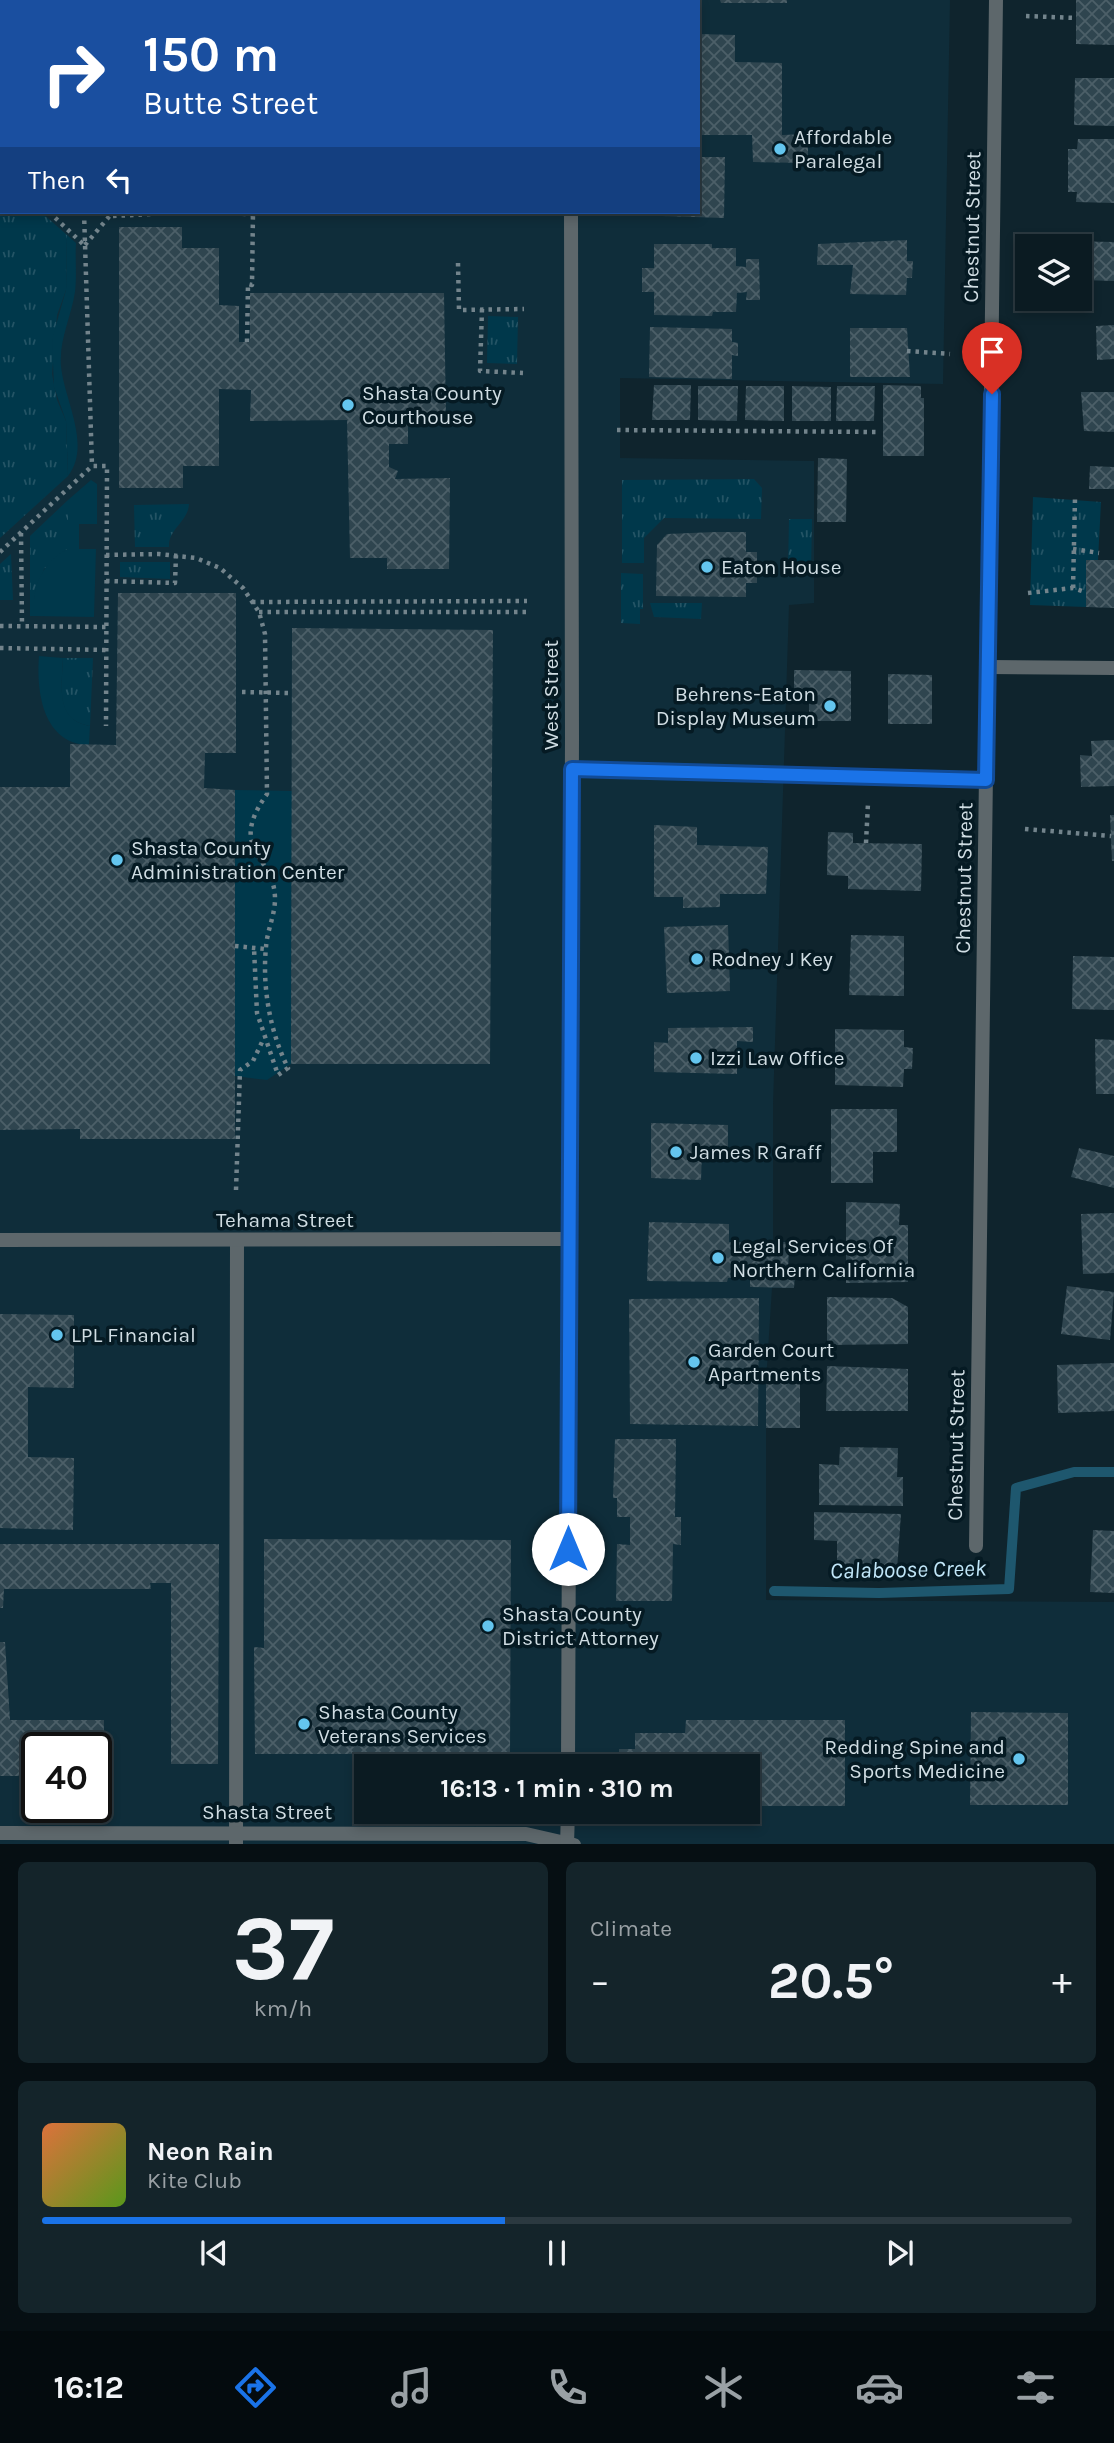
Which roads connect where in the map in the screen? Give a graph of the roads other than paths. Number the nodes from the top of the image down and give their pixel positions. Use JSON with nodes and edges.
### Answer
{"nodes":[{"id":1,"x":996,"y":0,"type":"edge"},
{"id":2,"x":571,"y":214,"type":"edge"},
{"id":3,"x":989,"y":667,"type":"junction"},
{"id":4,"x":1114,"y":668,"type":"edge"},
{"id":5,"x":572,"y":769,"type":"junction"},
{"id":6,"x":986,"y":780,"type":"junction"},
{"id":7,"x":571,"y":1239,"type":"junction"},
{"id":8,"x":0,"y":1240,"type":"edge"},
{"id":9,"x":237,"y":1241,"type":"junction"},
{"id":10,"x":976,"y":1546,"type":"dead end"},
{"id":11,"x":568,"y":1754,"type":"edge"},
{"id":12,"x":569,"y":1824,"type":"edge"},
{"id":13,"x":0,"y":1833,"type":"edge"},
{"id":14,"x":236,"y":1839,"type":"edge"},
{"id":15,"x":570,"y":1844,"type":"edge"}],
"edges":[{"from":1,"to":3,"type":"street","name":"Chestnut Street"},
{"from":2,"to":5,"type":"street","name":"West Street"},
{"from":3,"to":4,"type":"street"},
{"from":3,"to":6,"type":"street","name":"Chestnut Street"},
{"from":5,"to":6,"type":"street"},
{"from":5,"to":7,"type":"street","name":"West Street"},
{"from":6,"to":10,"type":"street","name":"Chestnut Street"},
{"from":7,"to":9,"type":"street","name":"Tehama Street"},
{"from":7,"to":11,"type":"street","name":"West Street"},
{"from":8,"to":9,"type":"street","name":"Tehama Street"},
{"from":9,"to":14,"type":"street"},
{"from":12,"to":15,"type":"street"},
{"from":13,"to":14,"type":"street","name":"Shasta Street"},
{"from":14,"to":15,"type":"street","name":"Shasta Street"}]}
